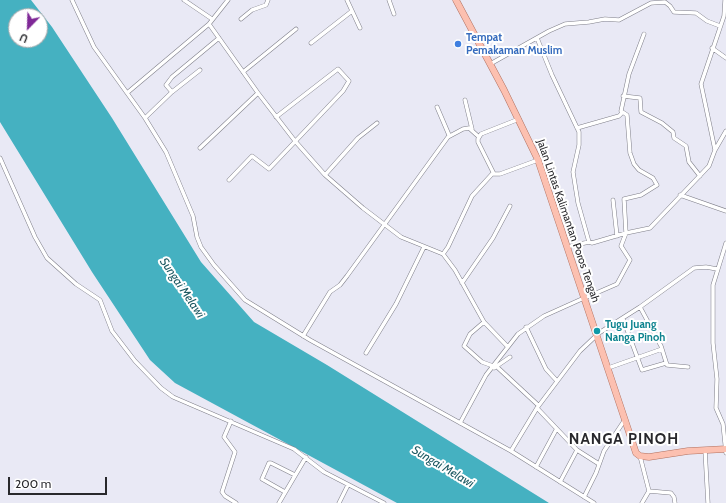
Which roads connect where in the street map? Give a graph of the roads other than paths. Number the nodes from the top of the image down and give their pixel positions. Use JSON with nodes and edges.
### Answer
{"nodes":[{"id":1,"x":73,"y":0,"type":"edge"},
{"id":2,"x":184,"y":0,"type":"edge"},
{"id":3,"x":228,"y":0,"type":"edge"},
{"id":4,"x":268,"y":0,"type":"edge"},
{"id":5,"x":347,"y":0,"type":"edge"},
{"id":6,"x":389,"y":0,"type":"edge"},
{"id":7,"x":458,"y":0,"type":"edge"},
{"id":8,"x":725,"y":0,"type":"edge"},
{"id":9,"x":352,"y":11,"type":"junction"},
{"id":10,"x":394,"y":14,"type":"dead end"},
{"id":11,"x":725,"y":16,"type":"edge"},
{"id":12,"x":212,"y":19,"type":"junction"},
{"id":13,"x":241,"y":19,"type":"dead end"},
{"id":14,"x":209,"y":24,"type":"junction"},
{"id":15,"x":720,"y":26,"type":"junction"},
{"id":16,"x":296,"y":28,"type":"dead end"},
{"id":17,"x":360,"y":28,"type":"dead end"},
{"id":18,"x":644,"y":34,"type":"dead end"},
{"id":19,"x":219,"y":38,"type":"junction"},
{"id":20,"x":537,"y":38,"type":"junction"},
{"id":21,"x":310,"y":43,"type":"dead end"},
{"id":22,"x":712,"y":48,"type":"junction"},
{"id":23,"x":726,"y":58,"type":"edge"},
{"id":24,"x":492,"y":63,"type":"junction"},
{"id":25,"x":200,"y":70,"type":"dead end"},
{"id":26,"x":243,"y":72,"type":"junction"},
{"id":27,"x":172,"y":92,"type":"junction"},
{"id":28,"x":127,"y":93,"type":"junction"},
{"id":29,"x":258,"y":94,"type":"junction"},
{"id":30,"x":623,"y":96,"type":"junction"},
{"id":31,"x":465,"y":100,"type":"dead end"},
{"id":32,"x":438,"y":107,"type":"dead end"},
{"id":33,"x":622,"y":113,"type":"junction"},
{"id":34,"x":276,"y":117,"type":"junction"},
{"id":35,"x":145,"y":118,"type":"junction"},
{"id":36,"x":520,"y":118,"type":"junction"},
{"id":37,"x":377,"y":123,"type":"dead end"},
{"id":38,"x":577,"y":128,"type":"junction"},
{"id":39,"x":472,"y":129,"type":"junction"},
{"id":40,"x":726,"y":131,"type":"edge"},
{"id":41,"x":449,"y":135,"type":"junction"},
{"id":42,"x":479,"y":137,"type":"junction"},
{"id":43,"x":295,"y":141,"type":"junction"},
{"id":44,"x":200,"y":148,"type":"dead end"},
{"id":45,"x":715,"y":150,"type":"junction"},
{"id":46,"x":0,"y":158,"type":"edge"},
{"id":47,"x":538,"y":160,"type":"junction"},
{"id":48,"x":493,"y":173,"type":"junction"},
{"id":49,"x":325,"y":174,"type":"junction"},
{"id":50,"x":700,"y":176,"type":"junction"},
{"id":51,"x":229,"y":180,"type":"dead end"},
{"id":52,"x":680,"y":195,"type":"junction"},
{"id":53,"x":613,"y":200,"type":"dead end"},
{"id":54,"x":510,"y":206,"type":"dead end"},
{"id":55,"x":726,"y":211,"type":"edge"},
{"id":56,"x":383,"y":224,"type":"junction"},
{"id":57,"x":626,"y":233,"type":"junction"},
{"id":58,"x":617,"y":236,"type":"junction"},
{"id":59,"x":589,"y":242,"type":"junction"},
{"id":60,"x":726,"y":243,"type":"edge"},
{"id":61,"x":571,"y":246,"type":"junction"},
{"id":62,"x":424,"y":247,"type":"junction"},
{"id":63,"x":443,"y":254,"type":"junction"},
{"id":64,"x":717,"y":269,"type":"junction"},
{"id":65,"x":462,"y":283,"type":"junction"},
{"id":66,"x":586,"y":298,"type":"junction"},
{"id":67,"x":640,"y":307,"type":"junction"},
{"id":68,"x":622,"y":319,"type":"junction"},
{"id":69,"x":484,"y":322,"type":"junction"},
{"id":70,"x":526,"y":327,"type":"junction"},
{"id":71,"x":598,"y":334,"type":"junction"},
{"id":72,"x":303,"y":336,"type":"junction"},
{"id":73,"x":507,"y":346,"type":"junction"},
{"id":74,"x":662,"y":349,"type":"junction"},
{"id":75,"x":366,"y":353,"type":"dead end"},
{"id":76,"x":510,"y":357,"type":"dead end"},
{"id":77,"x":636,"y":358,"type":"junction"},
{"id":78,"x":666,"y":363,"type":"junction"},
{"id":79,"x":495,"y":365,"type":"junction"},
{"id":80,"x":610,"y":367,"type":"junction"},
{"id":81,"x":688,"y":367,"type":"dead end"},
{"id":82,"x":557,"y":381,"type":"junction"},
{"id":83,"x":538,"y":406,"type":"junction"},
{"id":84,"x":626,"y":419,"type":"junction"},
{"id":85,"x":231,"y":420,"type":"junction"},
{"id":86,"x":460,"y":423,"type":"junction"},
{"id":87,"x":556,"y":430,"type":"junction"},
{"id":88,"x":577,"y":450,"type":"junction"},
{"id":89,"x":705,"y":450,"type":"junction"},
{"id":90,"x":726,"y":450,"type":"edge"},
{"id":91,"x":511,"y":451,"type":"junction"},
{"id":92,"x":688,"y":451,"type":"junction"},
{"id":93,"x":640,"y":456,"type":"junction"},
{"id":94,"x":306,"y":457,"type":"junction"},
{"id":95,"x":599,"y":462,"type":"junction"},
{"id":96,"x":536,"y":468,"type":"junction"},
{"id":97,"x":295,"y":475,"type":"junction"},
{"id":98,"x":560,"y":482,"type":"junction"},
{"id":99,"x":348,"y":485,"type":"junction"},
{"id":100,"x":649,"y":491,"type":"junction"},
{"id":101,"x":285,"y":492,"type":"junction"},
{"id":102,"x":584,"y":497,"type":"junction"},
{"id":103,"x":236,"y":503,"type":"edge"},
{"id":104,"x":279,"y":503,"type":"edge"},
{"id":105,"x":340,"y":503,"type":"edge"},
{"id":106,"x":384,"y":503,"type":"edge"},
{"id":107,"x":594,"y":503,"type":"edge"},
{"id":108,"x":642,"y":503,"type":"edge"},
{"id":109,"x":675,"y":503,"type":"edge"},
{"id":110,"x":708,"y":503,"type":"edge"}],
"edges":[{"from":1,"to":28,"type":"street"},
{"from":2,"to":12,"type":"street"},
{"from":3,"to":12,"type":"street"},
{"from":4,"to":13,"type":"street"},
{"from":5,"to":9,"type":"street"},
{"from":6,"to":10,"type":"street"},
{"from":7,"to":24,"type":"main road","name":"Jalan Lintas Kalimantan Poros Tengah"},
{"from":7,"to":36,"type":"main road","name":"Jalan Lintas Kalimantan Poros Tengah"},
{"from":8,"to":11,"type":"street"},
{"from":9,"to":17,"type":"street"},
{"from":9,"to":21,"type":"street"},
{"from":11,"to":15,"type":"street"},
{"from":12,"to":14,"type":"street"},
{"from":14,"to":19,"type":"street"},
{"from":14,"to":28,"type":"street"},
{"from":15,"to":20,"type":"street"},
{"from":15,"to":22,"type":"street"},
{"from":16,"to":26,"type":"street"},
{"from":18,"to":30,"type":"street"},
{"from":19,"to":26,"type":"street"},
{"from":19,"to":27,"type":"street"},
{"from":20,"to":24,"type":"street"},
{"from":20,"to":38,"type":"street"},
{"from":22,"to":23,"type":"street"},
{"from":22,"to":45,"type":"street"},
{"from":24,"to":36,"type":"main road","name":"Jalan Lintas Kalimantan Poros Tengah"},
{"from":25,"to":27,"type":"street"},
{"from":26,"to":29,"type":"street"},
{"from":27,"to":35,"type":"street"},
{"from":28,"to":35,"type":"street"},
{"from":29,"to":34,"type":"street"},
{"from":29,"to":44,"type":"street"},
{"from":30,"to":33,"type":"street"},
{"from":30,"to":50,"type":"street"},
{"from":31,"to":39,"type":"street"},
{"from":32,"to":41,"type":"street"},
{"from":33,"to":38,"type":"street"},
{"from":33,"to":57,"type":"street"},
{"from":34,"to":43,"type":"street"},
{"from":34,"to":43,"type":"street"},
{"from":35,"to":72,"type":"street"},
{"from":36,"to":42,"type":"street"},
{"from":36,"to":47,"type":"main road","name":"Jalan Lintas Kalimantan Poros Tengah"},
{"from":36,"to":61,"type":"main road","name":"Jalan Lintas Kalimantan Poros Tengah"},
{"from":37,"to":49,"type":"street"},
{"from":38,"to":59,"type":"street"},
{"from":39,"to":41,"type":"street"},
{"from":39,"to":42,"type":"street"},
{"from":40,"to":45,"type":"street"},
{"from":41,"to":56,"type":"street"},
{"from":42,"to":48,"type":"street"},
{"from":43,"to":49,"type":"street"},
{"from":43,"to":51,"type":"street"},
{"from":45,"to":50,"type":"street"},
{"from":46,"to":85,"type":"street"},
{"from":47,"to":48,"type":"street"},
{"from":47,"to":66,"type":"main road","name":"Jalan Lintas Kalimantan Poros Tengah"},
{"from":48,"to":63,"type":"street"},
{"from":49,"to":56,"type":"street"},
{"from":50,"to":52,"type":"street"},
{"from":52,"to":55,"type":"street"},
{"from":52,"to":57,"type":"street"},
{"from":53,"to":58,"type":"street"},
{"from":54,"to":65,"type":"street"},
{"from":56,"to":62,"type":"street"},
{"from":56,"to":72,"type":"street"},
{"from":57,"to":58,"type":"street"},
{"from":57,"to":66,"type":"street"},
{"from":58,"to":59,"type":"street"},
{"from":59,"to":61,"type":"street"},
{"from":60,"to":64,"type":"street"},
{"from":61,"to":66,"type":"main road","name":"Jalan Lintas Kalimantan Poros Tengah"},
{"from":62,"to":63,"type":"street"},
{"from":62,"to":75,"type":"street"},
{"from":63,"to":65,"type":"street"},
{"from":64,"to":67,"type":"street"},
{"from":64,"to":90,"type":"street"},
{"from":65,"to":69,"type":"street"},
{"from":66,"to":70,"type":"street"},
{"from":66,"to":71,"type":"main road","name":"Jalan Lintas Kalimantan Poros Tengah"},
{"from":67,"to":68,"type":"street"},
{"from":67,"to":74,"type":"street"},
{"from":68,"to":71,"type":"street"},
{"from":68,"to":77,"type":"street"},
{"from":69,"to":73,"type":"street"},
{"from":69,"to":79,"type":"street"},
{"from":70,"to":73,"type":"street"},
{"from":70,"to":82,"type":"street"},
{"from":71,"to":80,"type":"main road","name":"Jalan Lintas Kalimantan Poros Tengah"},
{"from":71,"to":82,"type":"street"},
{"from":71,"to":84,"type":"main road","name":"Jalan Lintas Kalimantan Poros Tengah"},
{"from":72,"to":86,"type":"street"},
{"from":73,"to":79,"type":"street"},
{"from":74,"to":77,"type":"street"},
{"from":74,"to":78,"type":"street"},
{"from":76,"to":79,"type":"street"},
{"from":77,"to":78,"type":"street"},
{"from":77,"to":80,"type":"street"},
{"from":78,"to":81,"type":"street"},
{"from":79,"to":83,"type":"street"},
{"from":79,"to":86,"type":"street"},
{"from":80,"to":84,"type":"main road","name":"Jalan Lintas Kalimantan Poros Tengah"},
{"from":82,"to":83,"type":"street"},
{"from":83,"to":87,"type":"street"},
{"from":83,"to":91,"type":"street"},
{"from":84,"to":92,"type":"main road","name":"Jalan Lintas Kalimantan Poros Tengah"},
{"from":84,"to":93,"type":"main road","name":"Jalan Lintas Kalimantan Poros Tengah"},
{"from":84,"to":95,"type":"street"},
{"from":85,"to":94,"type":"street"},
{"from":85,"to":103,"type":"street"},
{"from":86,"to":91,"type":"street"},
{"from":87,"to":88,"type":"street"},
{"from":87,"to":96,"type":"street"},
{"from":88,"to":95,"type":"street"},
{"from":88,"to":98,"type":"street"},
{"from":89,"to":90,"type":"main road","name":"Jalan Lintas Kalimantan Poros Tengah"},
{"from":89,"to":92,"type":"main road","name":"Jalan Lintas Kalimantan Poros Tengah"},
{"from":89,"to":110,"type":"street"},
{"from":91,"to":96,"type":"street"},
{"from":92,"to":93,"type":"main road","name":"Jalan Lintas Kalimantan Poros Tengah"},
{"from":93,"to":100,"type":"street"},
{"from":94,"to":97,"type":"street"},
{"from":94,"to":99,"type":"street"},
{"from":95,"to":102,"type":"street"},
{"from":96,"to":98,"type":"street"},
{"from":97,"to":101,"type":"street"},
{"from":97,"to":101,"type":"street"},
{"from":98,"to":102,"type":"street"},
{"from":99,"to":105,"type":"street"},
{"from":99,"to":106,"type":"street"},
{"from":100,"to":108,"type":"street"},
{"from":100,"to":109,"type":"street"},
{"from":101,"to":104,"type":"street"},
{"from":102,"to":107,"type":"street"}]}
